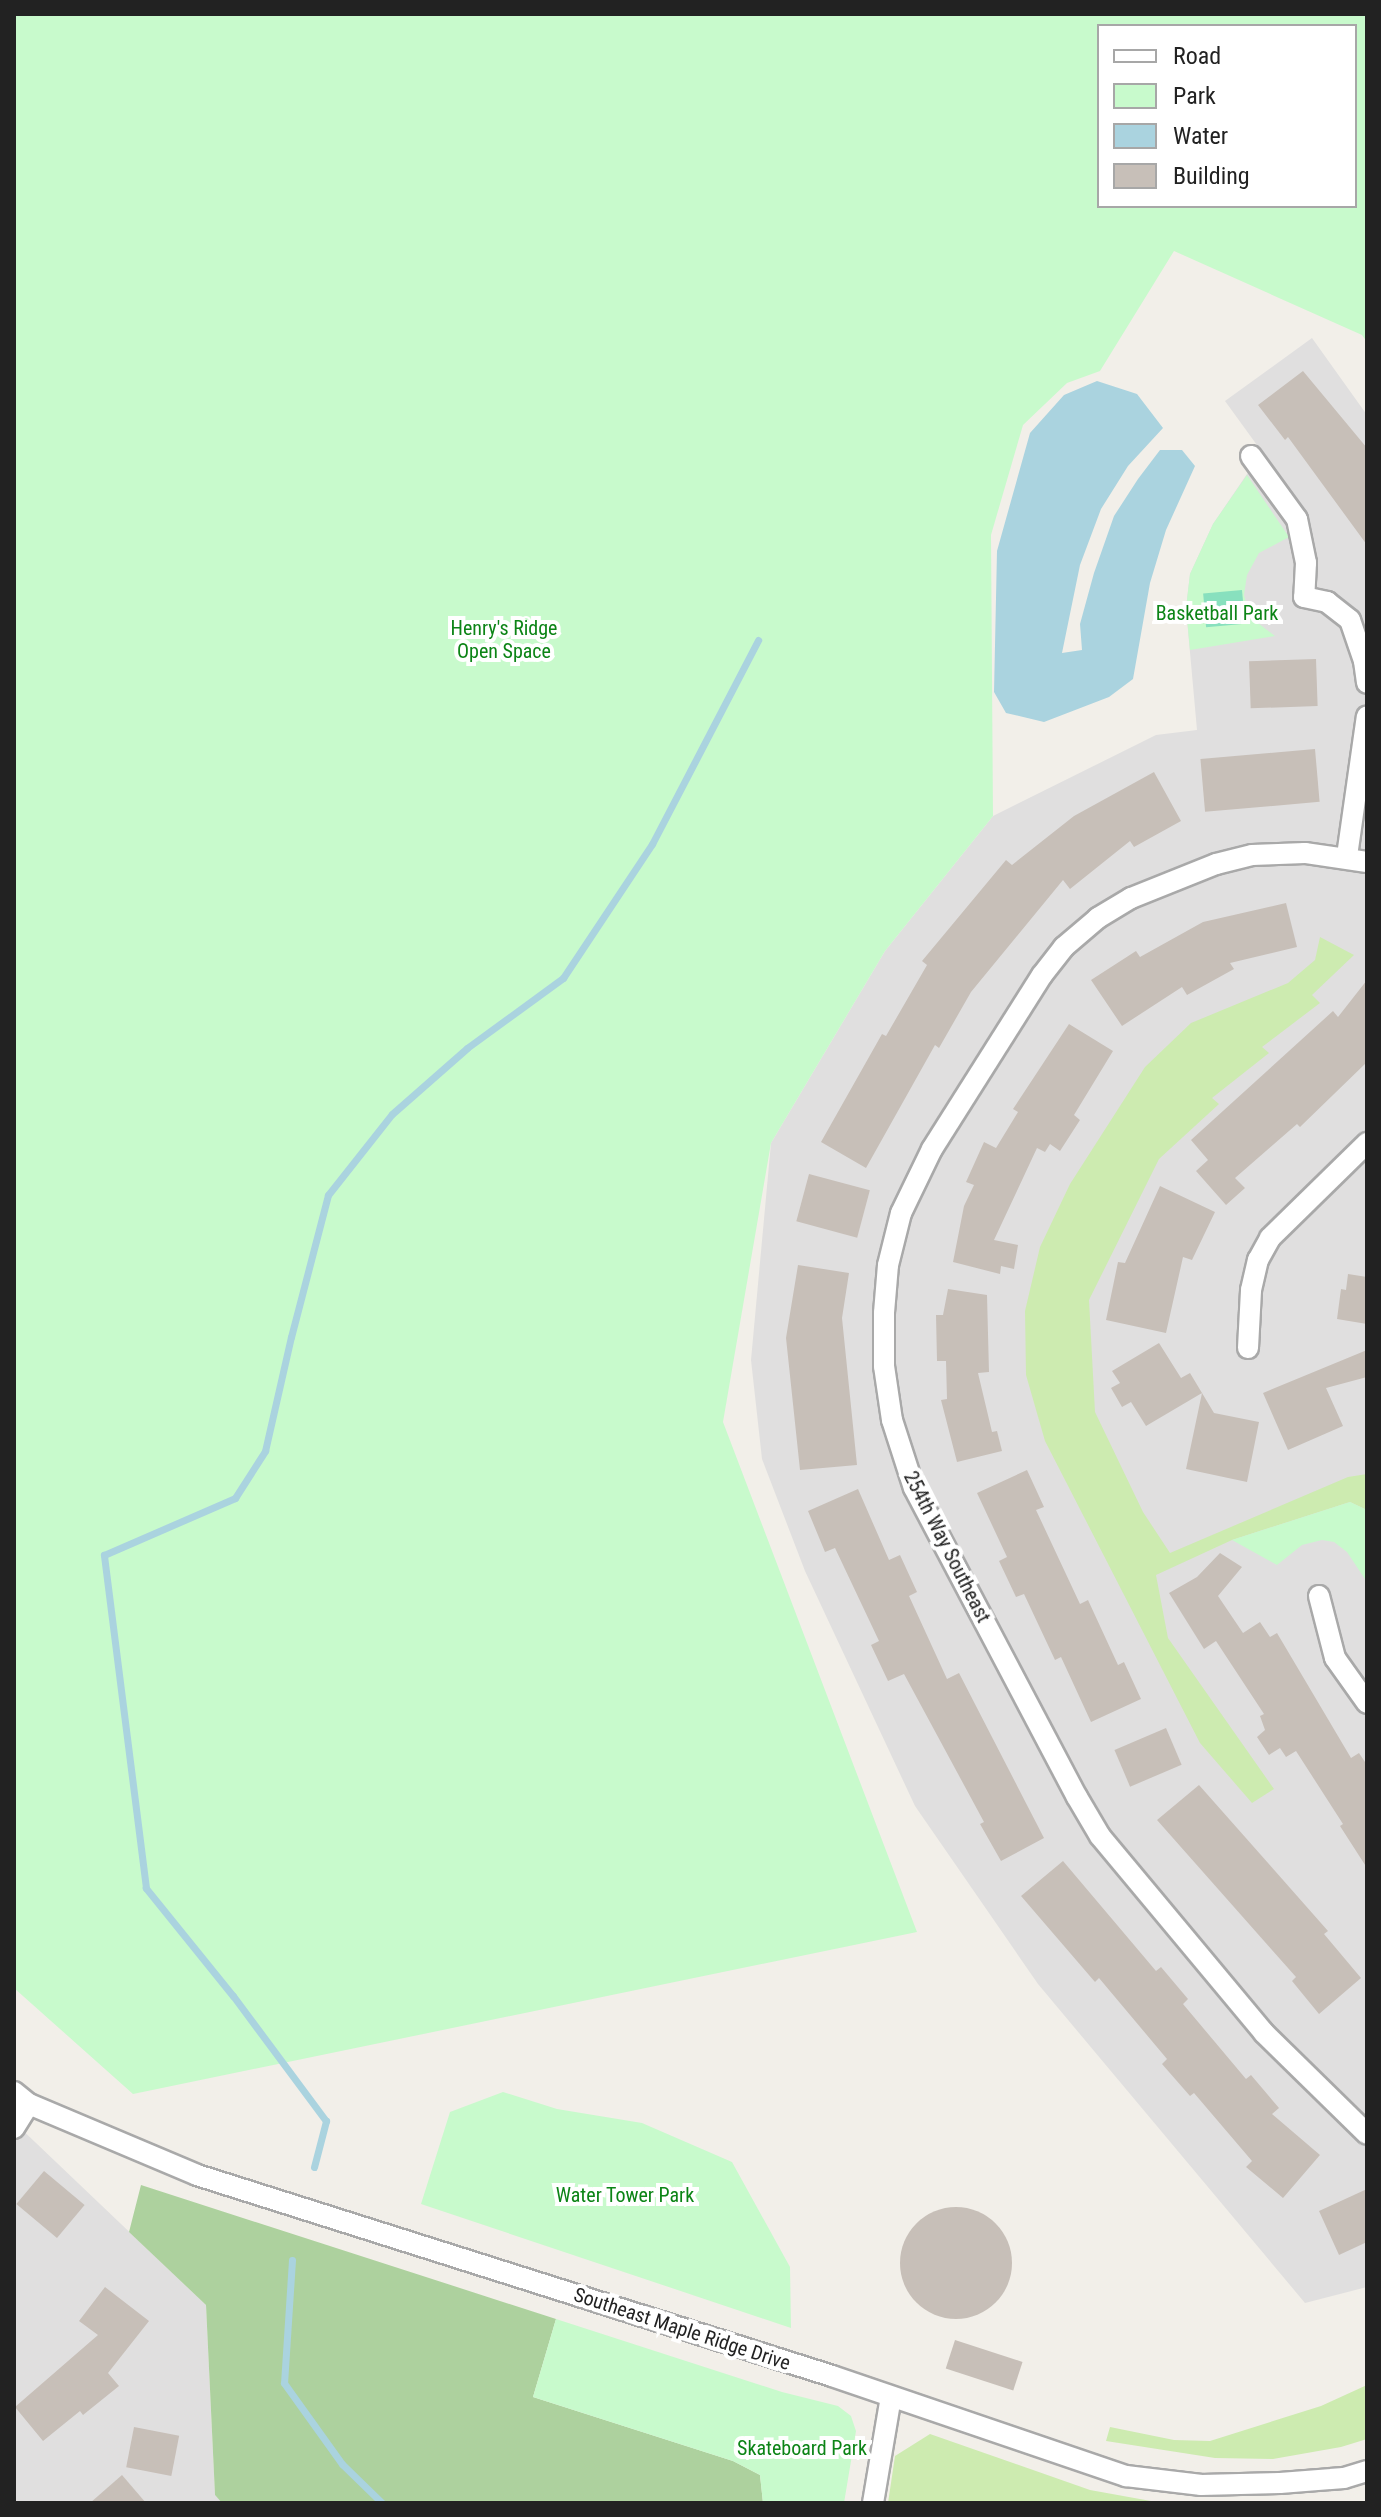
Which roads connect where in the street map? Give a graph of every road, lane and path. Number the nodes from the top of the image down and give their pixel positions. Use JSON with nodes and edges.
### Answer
{"nodes":[{"id":1,"x":1251,"y":456,"type":"dead end"},
{"id":2,"x":1367,"y":683,"type":"edge"},
{"id":3,"x":1367,"y":716,"type":"edge"},
{"id":4,"x":1357,"y":859,"type":"edge"},
{"id":5,"x":1367,"y":1143,"type":"edge"},
{"id":6,"x":1248,"y":1348,"type":"dead end"},
{"id":7,"x":1319,"y":1596,"type":"dead end"},
{"id":8,"x":1367,"y":1703,"type":"edge"},
{"id":9,"x":21,"y":2098,"type":"edge"},
{"id":10,"x":14,"y":2128,"type":"edge"},
{"id":11,"x":1367,"y":2134,"type":"edge"},
{"id":12,"x":891,"y":2397,"type":"junction"},
{"id":13,"x":1367,"y":2471,"type":"edge"},
{"id":14,"x":873,"y":2503,"type":"edge"}],
"edges":[{"from":1,"to":2,"type":"street"},
{"from":3,"to":4,"type":"street"},
{"from":4,"to":11,"type":"street","name":"254th Way Southeast"},
{"from":5,"to":6,"type":"street"},
{"from":7,"to":8,"type":"street"},
{"from":9,"to":10,"type":"street"},
{"from":9,"to":12,"type":"street","name":"Southeast Maple Ridge Drive"},
{"from":12,"to":13,"type":"street","name":"Southeast Maple Ridge Drive"},
{"from":12,"to":14,"type":"street"}]}
